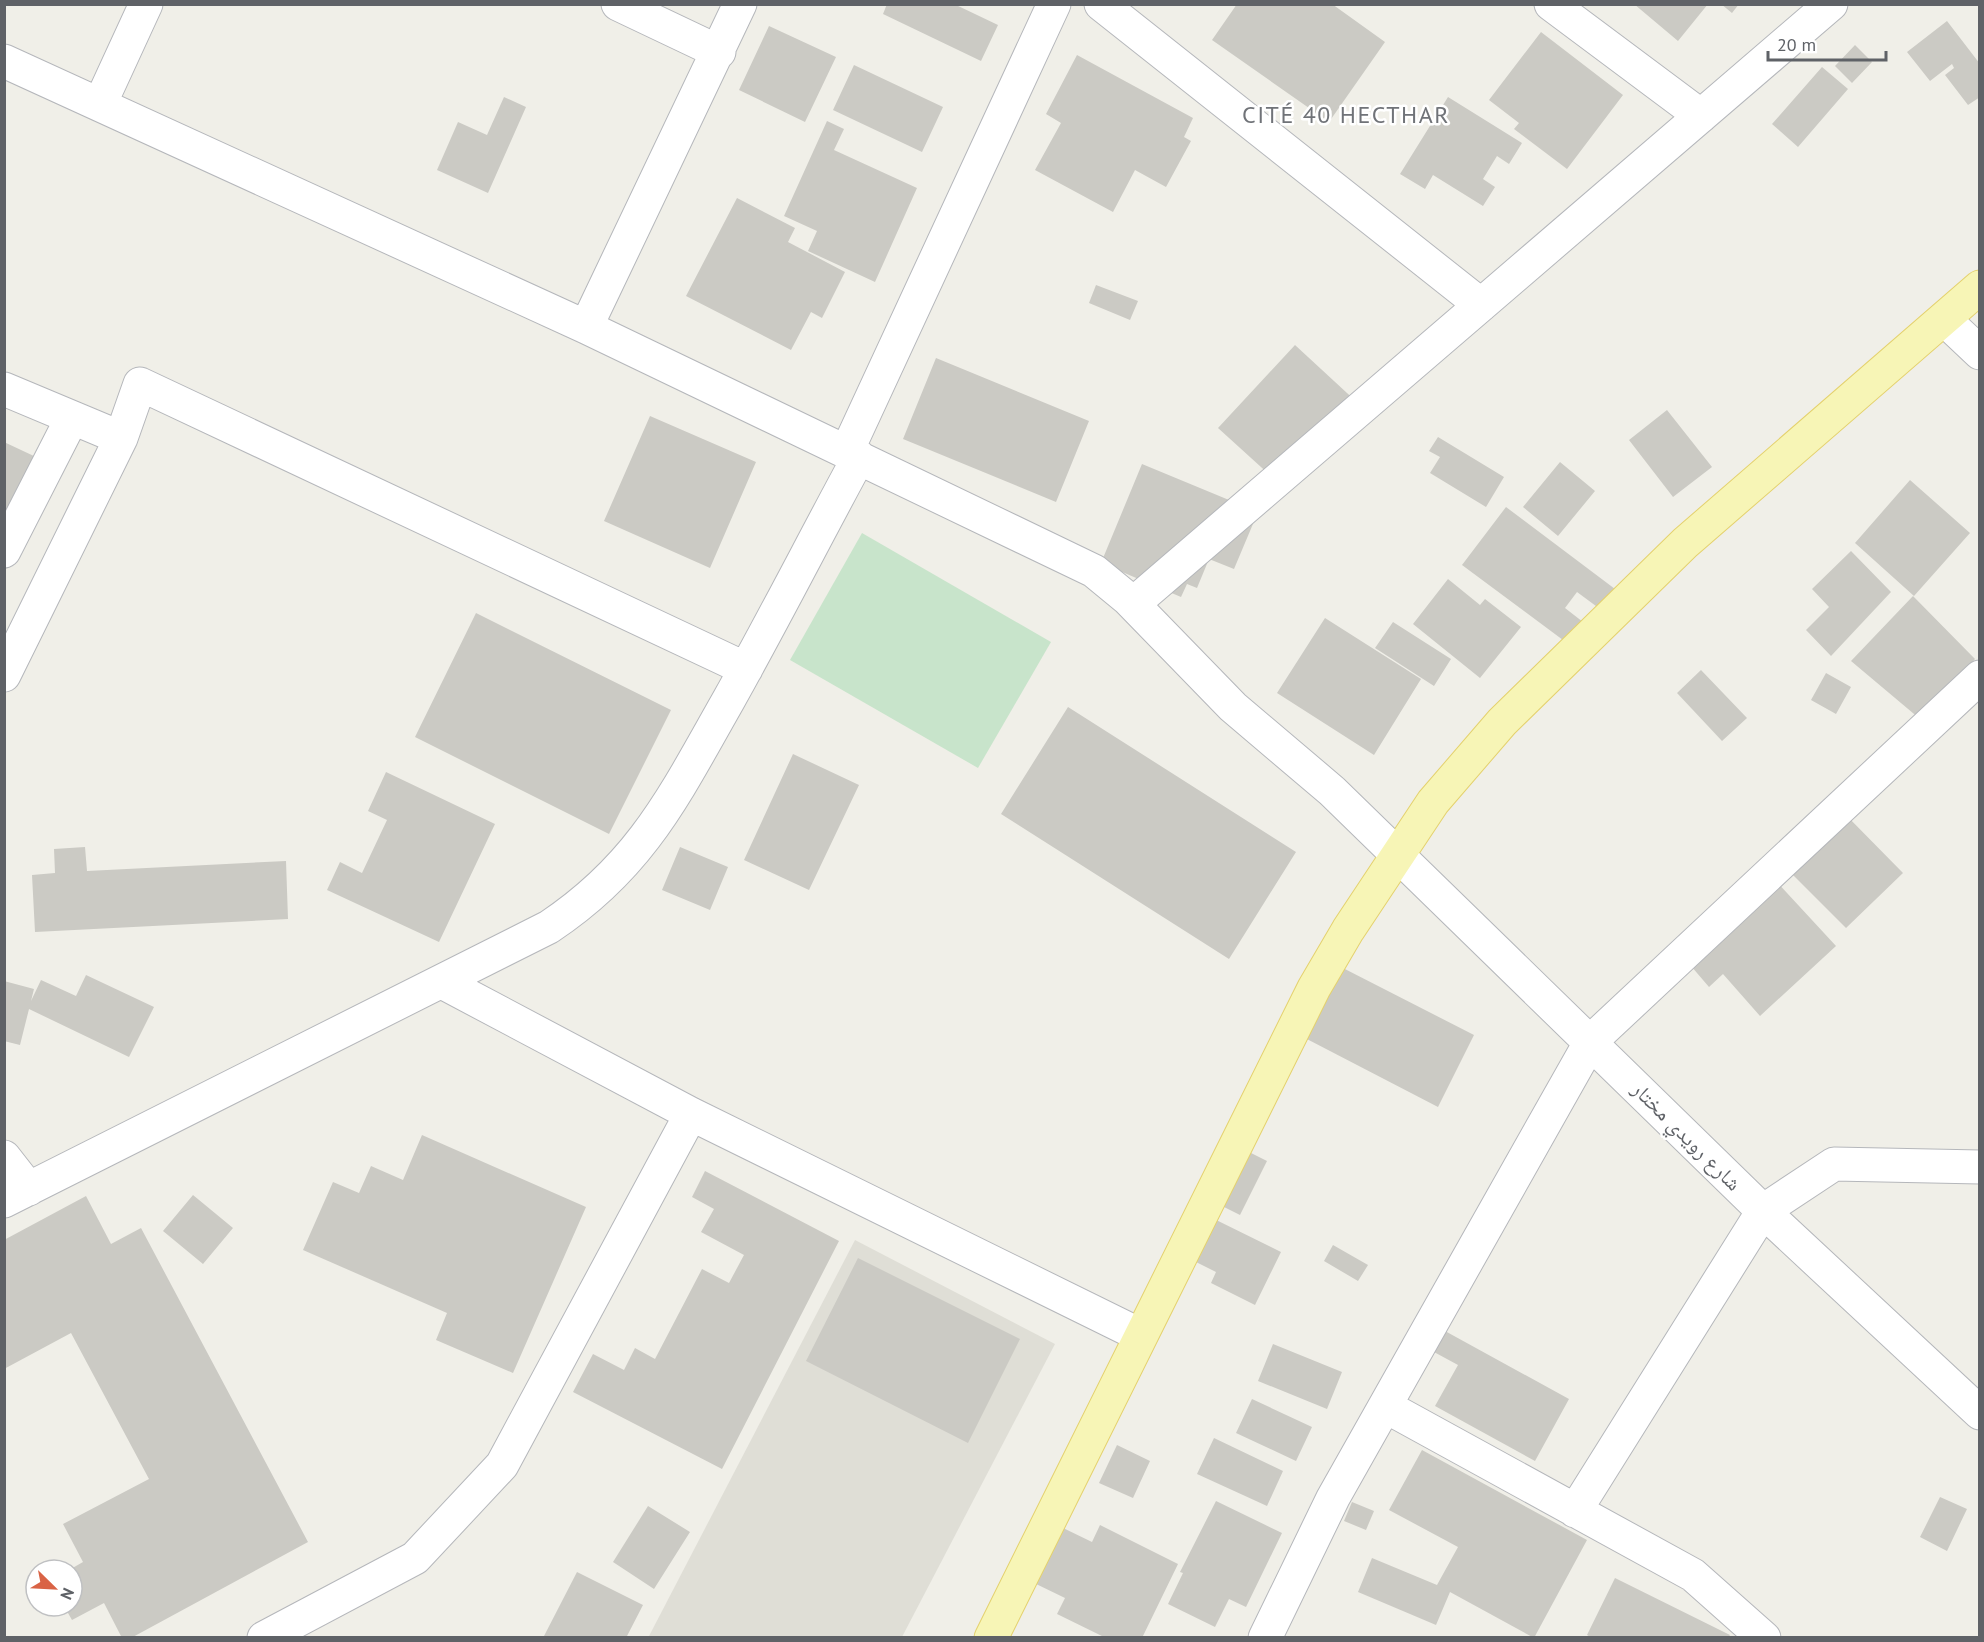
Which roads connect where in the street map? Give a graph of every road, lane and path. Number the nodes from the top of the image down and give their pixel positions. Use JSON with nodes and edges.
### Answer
{"nodes":[{"id":1,"x":146,"y":4,"type":"edge"},
{"id":2,"x":618,"y":4,"type":"edge"},
{"id":3,"x":740,"y":4,"type":"edge"},
{"id":4,"x":1054,"y":4,"type":"edge"},
{"id":5,"x":1101,"y":4,"type":"edge"},
{"id":6,"x":1551,"y":4,"type":"edge"},
{"id":7,"x":1831,"y":4,"type":"edge"},
{"id":8,"x":719,"y":52,"type":"junction"},
{"id":9,"x":4,"y":61,"type":"edge"},
{"id":10,"x":100,"y":104,"type":"junction"},
{"id":11,"x":1701,"y":117,"type":"junction"},
{"id":12,"x":1980,"y":287,"type":"edge"},
{"id":13,"x":1481,"y":305,"type":"junction"},
{"id":14,"x":1944,"y":319,"type":"junction"},
{"id":15,"x":586,"y":327,"type":"junction"},
{"id":16,"x":1980,"y":353,"type":"edge"},
{"id":17,"x":4,"y":389,"type":"edge"},
{"id":18,"x":72,"y":418,"type":"junction"},
{"id":19,"x":121,"y":438,"type":"junction"},
{"id":20,"x":853,"y":454,"type":"junction"},
{"id":21,"x":4,"y":551,"type":"edge"},
{"id":22,"x":1133,"y":604,"type":"junction"},
{"id":23,"x":746,"y":669,"type":"junction"},
{"id":24,"x":4,"y":675,"type":"edge"},
{"id":25,"x":1980,"y":677,"type":"edge"},
{"id":26,"x":1396,"y":856,"type":"junction"},
{"id":27,"x":442,"y":982,"type":"junction"},
{"id":28,"x":1591,"y":1041,"type":"junction"},
{"id":29,"x":691,"y":1114,"type":"junction"},
{"id":30,"x":4,"y":1157,"type":"edge"},
{"id":31,"x":1980,"y":1167,"type":"edge"},
{"id":32,"x":17,"y":1195,"type":"edge"},
{"id":33,"x":1763,"y":1211,"type":"junction"},
{"id":34,"x":1140,"y":1335,"type":"junction"},
{"id":35,"x":1385,"y":1406,"type":"junction"},
{"id":36,"x":1980,"y":1413,"type":"edge"},
{"id":37,"x":1575,"y":1511,"type":"junction"},
{"id":38,"x":264,"y":1638,"type":"edge"},
{"id":39,"x":991,"y":1638,"type":"edge"},
{"id":40,"x":1265,"y":1638,"type":"edge"},
{"id":41,"x":1764,"y":1638,"type":"edge"}],
"edges":[{"from":1,"to":10,"type":"street"},
{"from":2,"to":8,"type":"street"},
{"from":3,"to":8,"type":"street"},
{"from":4,"to":20,"type":"street"},
{"from":5,"to":13,"type":"street"},
{"from":6,"to":11,"type":"street"},
{"from":7,"to":11,"type":"street"},
{"from":8,"to":15,"type":"street"},
{"from":9,"to":10,"type":"street","name":"شارع رويدي مختار"},
{"from":10,"to":15,"type":"street","name":"شارع رويدي مختار"},
{"from":11,"to":13,"type":"street"},
{"from":12,"to":14,"type":"main road"},
{"from":13,"to":22,"type":"street"},
{"from":14,"to":16,"type":"street"},
{"from":14,"to":26,"type":"main road"},
{"from":15,"to":20,"type":"street","name":"شارع رويدي مختار"},
{"from":17,"to":18,"type":"street"},
{"from":18,"to":19,"type":"street"},
{"from":18,"to":21,"type":"street"},
{"from":19,"to":23,"type":"street"},
{"from":19,"to":24,"type":"street"},
{"from":20,"to":22,"type":"street","name":"شارع رويدي مختار"},
{"from":20,"to":23,"type":"street"},
{"from":22,"to":26,"type":"street","name":"شارع رويدي مختار"},
{"from":23,"to":27,"type":"street"},
{"from":25,"to":28,"type":"street"},
{"from":26,"to":28,"type":"street","name":"شارع رويدي مختار"},
{"from":26,"to":34,"type":"main road"},
{"from":27,"to":29,"type":"street"},
{"from":27,"to":32,"type":"street"},
{"from":28,"to":33,"type":"street","name":"شارع رويدي مختار"},
{"from":28,"to":35,"type":"street"},
{"from":29,"to":34,"type":"street"},
{"from":29,"to":38,"type":"street"},
{"from":30,"to":32,"type":"street"},
{"from":31,"to":33,"type":"street"},
{"from":33,"to":36,"type":"street","name":"شارع رويدي مختار"},
{"from":33,"to":37,"type":"street"},
{"from":34,"to":39,"type":"main road"},
{"from":35,"to":37,"type":"street"},
{"from":35,"to":40,"type":"street"},
{"from":37,"to":41,"type":"street"}]}
